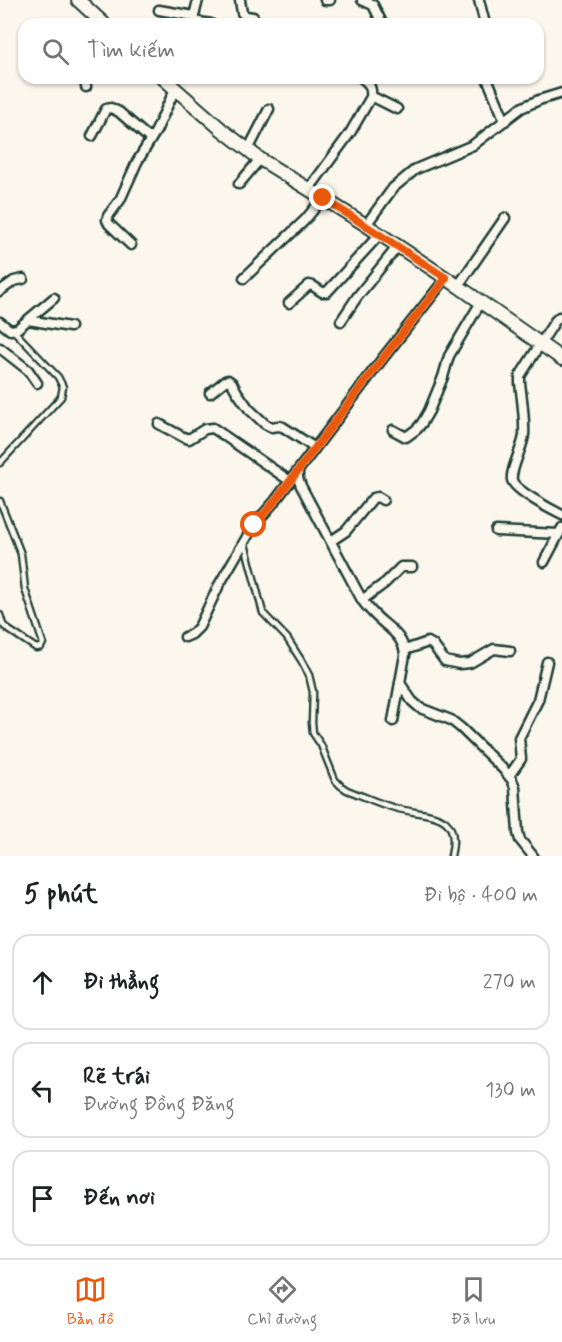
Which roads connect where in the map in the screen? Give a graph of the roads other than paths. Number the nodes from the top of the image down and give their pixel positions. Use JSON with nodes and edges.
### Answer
{"nodes":[{"id":1,"x":78,"y":0,"type":"edge"},
{"id":2,"x":198,"y":0,"type":"edge"},
{"id":3,"x":240,"y":0,"type":"edge"},
{"id":4,"x":325,"y":0,"type":"edge"},
{"id":5,"x":330,"y":0,"type":"edge"},
{"id":6,"x":362,"y":0,"type":"edge"},
{"id":7,"x":479,"y":0,"type":"edge"},
{"id":8,"x":159,"y":10,"type":"dead end"},
{"id":9,"x":253,"y":17,"type":"dead end"},
{"id":10,"x":98,"y":18,"type":"edge"},
{"id":11,"x":186,"y":18,"type":"edge"},
{"id":12,"x":194,"y":18,"type":"edge"},
{"id":13,"x":380,"y":18,"type":"edge"},
{"id":14,"x":484,"y":18,"type":"edge"},
{"id":15,"x":168,"y":84,"type":"edge"},
{"id":16,"x":170,"y":84,"type":"edge"},
{"id":17,"x":369,"y":84,"type":"edge"},
{"id":18,"x":490,"y":84,"type":"edge"},
{"id":19,"x":562,"y":93,"type":"edge"},
{"id":20,"x":371,"y":98,"type":"junction"},
{"id":21,"x":269,"y":109,"type":"dead end"},
{"id":22,"x":397,"y":109,"type":"dead end"},
{"id":23,"x":505,"y":121,"type":"junction"},
{"id":24,"x":92,"y":136,"type":"dead end"},
{"id":25,"x":150,"y":139,"type":"junction"},
{"id":26,"x":248,"y":150,"type":"junction"},
{"id":27,"x":260,"y":159,"type":"junction"},
{"id":28,"x":239,"y":184,"type":"dead end"},
{"id":29,"x":309,"y":189,"type":"junction"},
{"id":30,"x":323,"y":198,"type":"junction"},
{"id":31,"x":505,"y":218,"type":"dead end"},
{"id":32,"x":366,"y":225,"type":"junction"},
{"id":33,"x":380,"y":234,"type":"junction"},
{"id":34,"x":131,"y":245,"type":"dead end"},
{"id":35,"x":398,"y":246,"type":"junction"},
{"id":36,"x":244,"y":278,"type":"dead end"},
{"id":37,"x":446,"y":278,"type":"junction"},
{"id":38,"x":23,"y":279,"type":"dead end"},
{"id":39,"x":458,"y":286,"type":"junction"},
{"id":40,"x":0,"y":291,"type":"edge"},
{"id":41,"x":54,"y":298,"type":"dead end"},
{"id":42,"x":481,"y":302,"type":"junction"},
{"id":43,"x":289,"y":303,"type":"dead end"},
{"id":44,"x":562,"y":317,"type":"edge"},
{"id":45,"x":28,"y":320,"type":"junction"},
{"id":46,"x":341,"y":321,"type":"dead end"},
{"id":47,"x":0,"y":322,"type":"edge"},
{"id":48,"x":70,"y":327,"type":"dead end"},
{"id":49,"x":14,"y":331,"type":"junction"},
{"id":50,"x":540,"y":344,"type":"junction"},
{"id":51,"x":0,"y":348,"type":"edge"},
{"id":52,"x":562,"y":359,"type":"edge"},
{"id":53,"x":37,"y":383,"type":"dead end"},
{"id":54,"x":210,"y":393,"type":"dead end"},
{"id":55,"x":159,"y":424,"type":"dead end"},
{"id":56,"x":393,"y":430,"type":"dead end"},
{"id":57,"x":315,"y":448,"type":"junction"},
{"id":58,"x":0,"y":463,"type":"edge"},
{"id":59,"x":298,"y":471,"type":"junction"},
{"id":60,"x":290,"y":481,"type":"junction"},
{"id":61,"x":383,"y":500,"type":"dead end"},
{"id":62,"x":0,"y":501,"type":"edge"},
{"id":63,"x":562,"y":514,"type":"edge"},
{"id":64,"x":496,"y":531,"type":"dead end"},
{"id":65,"x":560,"y":531,"type":"edge"},
{"id":66,"x":331,"y":541,"type":"junction"},
{"id":67,"x":245,"y":542,"type":"junction"},
{"id":68,"x":544,"y":562,"type":"dead end"},
{"id":69,"x":412,"y":567,"type":"dead end"},
{"id":70,"x":362,"y":600,"type":"junction"},
{"id":71,"x":0,"y":615,"type":"edge"},
{"id":72,"x":185,"y":637,"type":"dead end"},
{"id":73,"x":405,"y":650,"type":"junction"},
{"id":74,"x":510,"y":651,"type":"dead end"},
{"id":75,"x":547,"y":662,"type":"dead end"},
{"id":76,"x":400,"y":683,"type":"junction"},
{"id":77,"x":393,"y":721,"type":"dead end"},
{"id":78,"x":509,"y":776,"type":"junction"},
{"id":79,"x":451,"y":856,"type":"edge"},
{"id":80,"x":534,"y":856,"type":"edge"}],
"edges":[{"from":1,"to":10,"type":"main road"},
{"from":2,"to":12,"type":"street"},
{"from":3,"to":9,"type":"street"},
{"from":4,"to":5,"type":"street"},
{"from":6,"to":13,"type":"street"},
{"from":7,"to":14,"type":"street"},
{"from":8,"to":11,"type":"street"},
{"from":15,"to":25,"type":"street"},
{"from":16,"to":26,"type":"main road"},
{"from":17,"to":20,"type":"street"},
{"from":18,"to":23,"type":"street"},
{"from":19,"to":23,"type":"street"},
{"from":20,"to":22,"type":"street"},
{"from":20,"to":29,"type":"street"},
{"from":21,"to":26,"type":"street"},
{"from":23,"to":32,"type":"street"},
{"from":24,"to":25,"type":"street"},
{"from":25,"to":34,"type":"street"},
{"from":26,"to":27,"type":"main road"},
{"from":27,"to":28,"type":"street"},
{"from":27,"to":29,"type":"main road"},
{"from":29,"to":30,"type":"main road"},
{"from":30,"to":32,"type":"main road"},
{"from":30,"to":36,"type":"street"},
{"from":31,"to":39,"type":"street"},
{"from":32,"to":33,"type":"main road"},
{"from":33,"to":35,"type":"main road"},
{"from":33,"to":43,"type":"street"},
{"from":35,"to":37,"type":"main road"},
{"from":35,"to":46,"type":"street"},
{"from":37,"to":39,"type":"main road"},
{"from":37,"to":57,"type":"street"},
{"from":38,"to":40,"type":"street"},
{"from":39,"to":42,"type":"main road"},
{"from":41,"to":45,"type":"street"},
{"from":42,"to":50,"type":"main road"},
{"from":42,"to":56,"type":"street"},
{"from":44,"to":50,"type":"street"},
{"from":45,"to":48,"type":"street"},
{"from":45,"to":49,"type":"street"},
{"from":47,"to":49,"type":"street"},
{"from":49,"to":58,"type":"lane"},
{"from":50,"to":52,"type":"main road"},
{"from":50,"to":63,"type":"street"},
{"from":51,"to":53,"type":"street"},
{"from":54,"to":57,"type":"street"},
{"from":55,"to":60,"type":"street"},
{"from":57,"to":59,"type":"street"},
{"from":59,"to":60,"type":"street"},
{"from":59,"to":66,"type":"street"},
{"from":60,"to":67,"type":"street"},
{"from":61,"to":66,"type":"street"},
{"from":62,"to":71,"type":"lane"},
{"from":64,"to":65,"type":"street"},
{"from":65,"to":68,"type":"street"},
{"from":66,"to":70,"type":"street"},
{"from":67,"to":72,"type":"street"},
{"from":67,"to":79,"type":"lane"},
{"from":69,"to":70,"type":"street"},
{"from":70,"to":73,"type":"street"},
{"from":73,"to":74,"type":"street"},
{"from":73,"to":76,"type":"street"},
{"from":75,"to":78,"type":"street"},
{"from":76,"to":77,"type":"street"},
{"from":76,"to":78,"type":"street"},
{"from":78,"to":80,"type":"street"}]}
